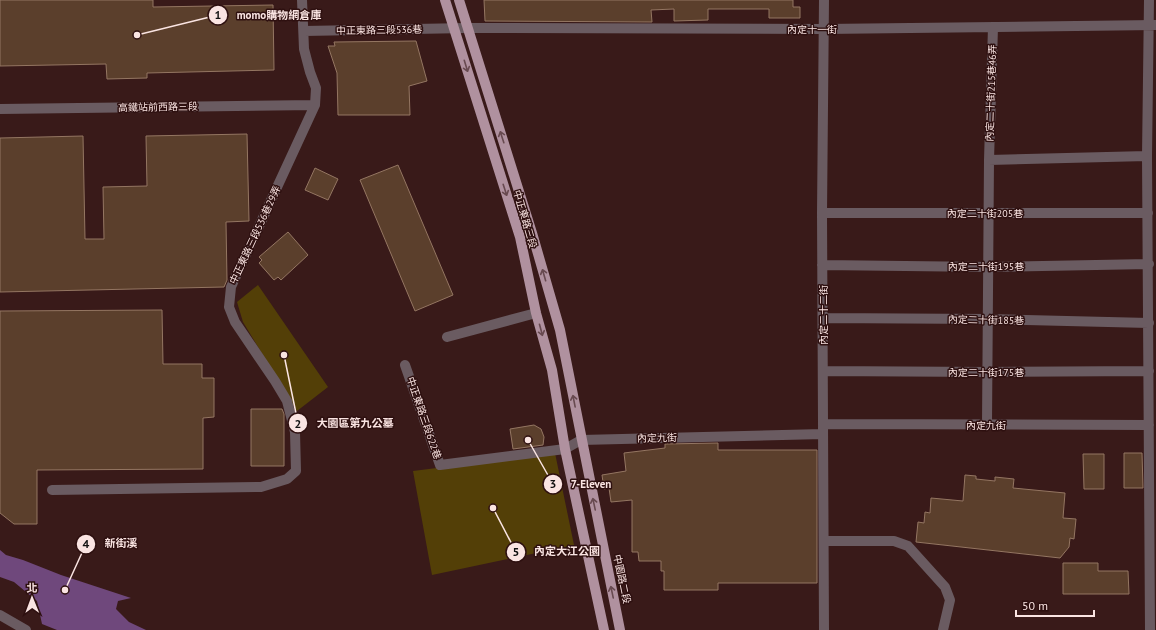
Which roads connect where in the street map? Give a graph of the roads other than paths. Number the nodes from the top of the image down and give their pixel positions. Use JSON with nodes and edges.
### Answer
{"nodes":[{"id":1,"x":302,"y":0,"type":"edge"},
{"id":2,"x":445,"y":0,"type":"edge"},
{"id":3,"x":459,"y":0,"type":"edge"},
{"id":4,"x":824,"y":0,"type":"edge"},
{"id":5,"x":1149,"y":0,"type":"edge"},
{"id":6,"x":1152,"y":25,"type":"edge"},
{"id":7,"x":993,"y":27,"type":"junction"},
{"id":8,"x":468,"y":28,"type":"junction"},
{"id":9,"x":454,"y":29,"type":"junction"},
{"id":10,"x":824,"y":29,"type":"junction"},
{"id":11,"x":304,"y":31,"type":"junction"},
{"id":12,"x":315,"y":105,"type":"junction"},
{"id":13,"x":0,"y":109,"type":"edge"},
{"id":14,"x":1148,"y":156,"type":"junction"},
{"id":15,"x":989,"y":160,"type":"junction"},
{"id":16,"x":988,"y":212,"type":"junction"},
{"id":17,"x":822,"y":213,"type":"junction"},
{"id":18,"x":1148,"y":213,"type":"junction"},
{"id":19,"x":1149,"y":264,"type":"junction"},
{"id":20,"x":822,"y":265,"type":"junction"},
{"id":21,"x":988,"y":267,"type":"junction"},
{"id":22,"x":1152,"y":305,"type":"edge"},
{"id":23,"x":536,"y":313,"type":"junction"},
{"id":24,"x":823,"y":318,"type":"junction"},
{"id":25,"x":988,"y":319,"type":"junction"},
{"id":26,"x":1149,"y":323,"type":"junction"},
{"id":27,"x":447,"y":337,"type":"dead end"},
{"id":28,"x":405,"y":365,"type":"dead end"},
{"id":29,"x":823,"y":371,"type":"junction"},
{"id":30,"x":1149,"y":371,"type":"junction"},
{"id":31,"x":987,"y":372,"type":"junction"},
{"id":32,"x":987,"y":424,"type":"junction"},
{"id":33,"x":1149,"y":425,"type":"junction"},
{"id":34,"x":823,"y":429,"type":"junction"},
{"id":35,"x":581,"y":440,"type":"junction"},
{"id":36,"x":565,"y":449,"type":"junction"},
{"id":37,"x":52,"y":490,"type":"dead end"},
{"id":38,"x":824,"y":541,"type":"junction"},
{"id":39,"x":1153,"y":580,"type":"edge"},
{"id":40,"x":0,"y":615,"type":"edge"},
{"id":41,"x":26,"y":630,"type":"edge"},
{"id":42,"x":604,"y":630,"type":"edge"},
{"id":43,"x":620,"y":630,"type":"edge"},
{"id":44,"x":824,"y":630,"type":"edge"},
{"id":45,"x":944,"y":630,"type":"edge"},
{"id":46,"x":1150,"y":630,"type":"edge"}],
"edges":[{"from":1,"to":11,"type":"street","name":"中正東路三段536巷29弄"},
{"from":2,"to":9,"type":"main road","name":"中正東路三段"},
{"from":3,"to":8,"type":"main road"},
{"from":4,"to":10,"type":"street","name":"內定二十二街"},
{"from":5,"to":6,"type":"street"},
{"from":6,"to":7,"type":"street","name":"內定十一街"},
{"from":6,"to":14,"type":"street"},
{"from":7,"to":10,"type":"street","name":"內定十一街"},
{"from":7,"to":15,"type":"street","name":"內定二十街215巷46弄"},
{"from":8,"to":9,"type":"street","name":"內定十一街"},
{"from":8,"to":10,"type":"street","name":"內定十一街"},
{"from":35,"to":8,"type":"main road","name":"中園路二段","one_way":true},
{"from":9,"to":11,"type":"street","name":"中正東路三段536巷"},
{"from":9,"to":23,"type":"main road","name":"中正東路三段","one_way":true},
{"from":10,"to":17,"type":"street","name":"內定二十二街"},
{"from":11,"to":12,"type":"street","name":"中正東路三段536巷29弄"},
{"from":12,"to":13,"type":"street","name":"高鐵站前西路三段"},
{"from":12,"to":37,"type":"street","name":"中正東路三段536巷29弄"},
{"from":14,"to":15,"type":"street"},
{"from":14,"to":18,"type":"street"},
{"from":15,"to":16,"type":"street","name":"內定二十街215巷46弄"},
{"from":16,"to":17,"type":"street","name":"內定二十街205巷"},
{"from":16,"to":18,"type":"street","name":"內定二十街205巷"},
{"from":16,"to":21,"type":"street","name":"內定二十街215巷46弄"},
{"from":17,"to":20,"type":"street","name":"內定二十二街"},
{"from":18,"to":19,"type":"street"},
{"from":19,"to":21,"type":"street","name":"內定二十街195巷"},
{"from":19,"to":22,"type":"street"},
{"from":20,"to":21,"type":"street","name":"內定二十街195巷"},
{"from":20,"to":24,"type":"street","name":"內定二十二街"},
{"from":21,"to":25,"type":"street","name":"內定二十街215巷46弄"},
{"from":22,"to":26,"type":"street"},
{"from":23,"to":27,"type":"street"},
{"from":23,"to":36,"type":"main road","name":"中正東路三段","one_way":true},
{"from":24,"to":25,"type":"street","name":"內定二十街185巷"},
{"from":24,"to":29,"type":"street","name":"內定二十二街"},
{"from":25,"to":26,"type":"street","name":"內定二十街185巷"},
{"from":25,"to":31,"type":"street","name":"內定二十街215巷46弄"},
{"from":26,"to":30,"type":"street"},
{"from":28,"to":36,"type":"street","name":"中正東路三段622巷"},
{"from":29,"to":31,"type":"street","name":"內定二十街175巷"},
{"from":29,"to":34,"type":"street","name":"內定二十二街"},
{"from":30,"to":31,"type":"street","name":"內定二十街175巷"},
{"from":30,"to":33,"type":"street"},
{"from":31,"to":32,"type":"street","name":"內定二十街215巷46弄"},
{"from":32,"to":33,"type":"street","name":"內定九街"},
{"from":32,"to":34,"type":"street","name":"內定九街"},
{"from":33,"to":39,"type":"street"},
{"from":34,"to":35,"type":"street","name":"內定九街"},
{"from":34,"to":38,"type":"street","name":"內定二十二街"},
{"from":35,"to":36,"type":"street","name":"內定九街"},
{"from":43,"to":35,"type":"main road","name":"中園路二段","one_way":true},
{"from":36,"to":42,"type":"main road"},
{"from":38,"to":44,"type":"street","name":"內定二十二街"},
{"from":38,"to":45,"type":"street"},
{"from":39,"to":46,"type":"street"},
{"from":40,"to":41,"type":"street"}]}
